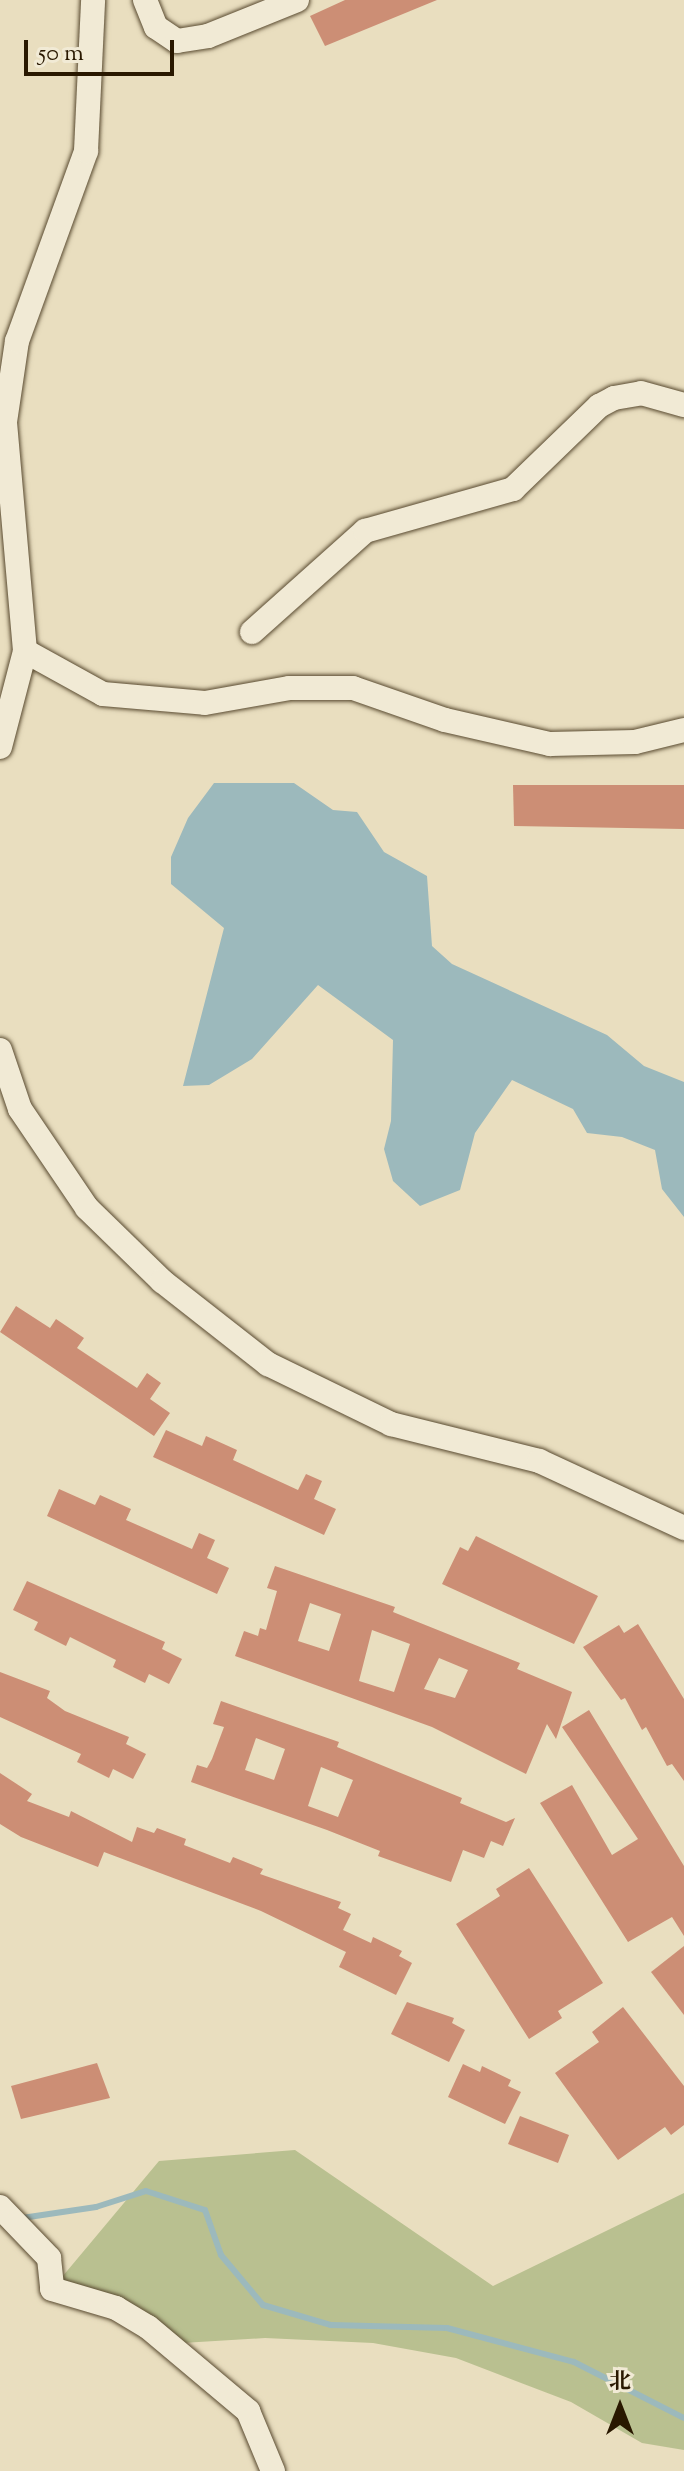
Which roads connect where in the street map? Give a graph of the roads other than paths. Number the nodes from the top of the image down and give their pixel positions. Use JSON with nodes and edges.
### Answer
{"nodes":[{"id":1,"x":93,"y":0,"type":"edge"},
{"id":2,"x":145,"y":0,"type":"edge"},
{"id":3,"x":297,"y":0,"type":"edge"},
{"id":4,"x":684,"y":405,"type":"edge"},
{"id":5,"x":252,"y":632,"type":"dead end"},
{"id":6,"x":25,"y":651,"type":"junction"},
{"id":7,"x":684,"y":730,"type":"edge"},
{"id":8,"x":0,"y":747,"type":"edge"},
{"id":9,"x":0,"y":1050,"type":"edge"},
{"id":10,"x":684,"y":1528,"type":"edge"},
{"id":11,"x":0,"y":2207,"type":"edge"},
{"id":12,"x":273,"y":2471,"type":"edge"}],
"edges":[{"from":1,"to":6,"type":"street"},
{"from":2,"to":3,"type":"street"},
{"from":4,"to":5,"type":"street"},
{"from":6,"to":7,"type":"street"},
{"from":6,"to":8,"type":"street"},
{"from":9,"to":10,"type":"street"},
{"from":11,"to":12,"type":"street"}]}
